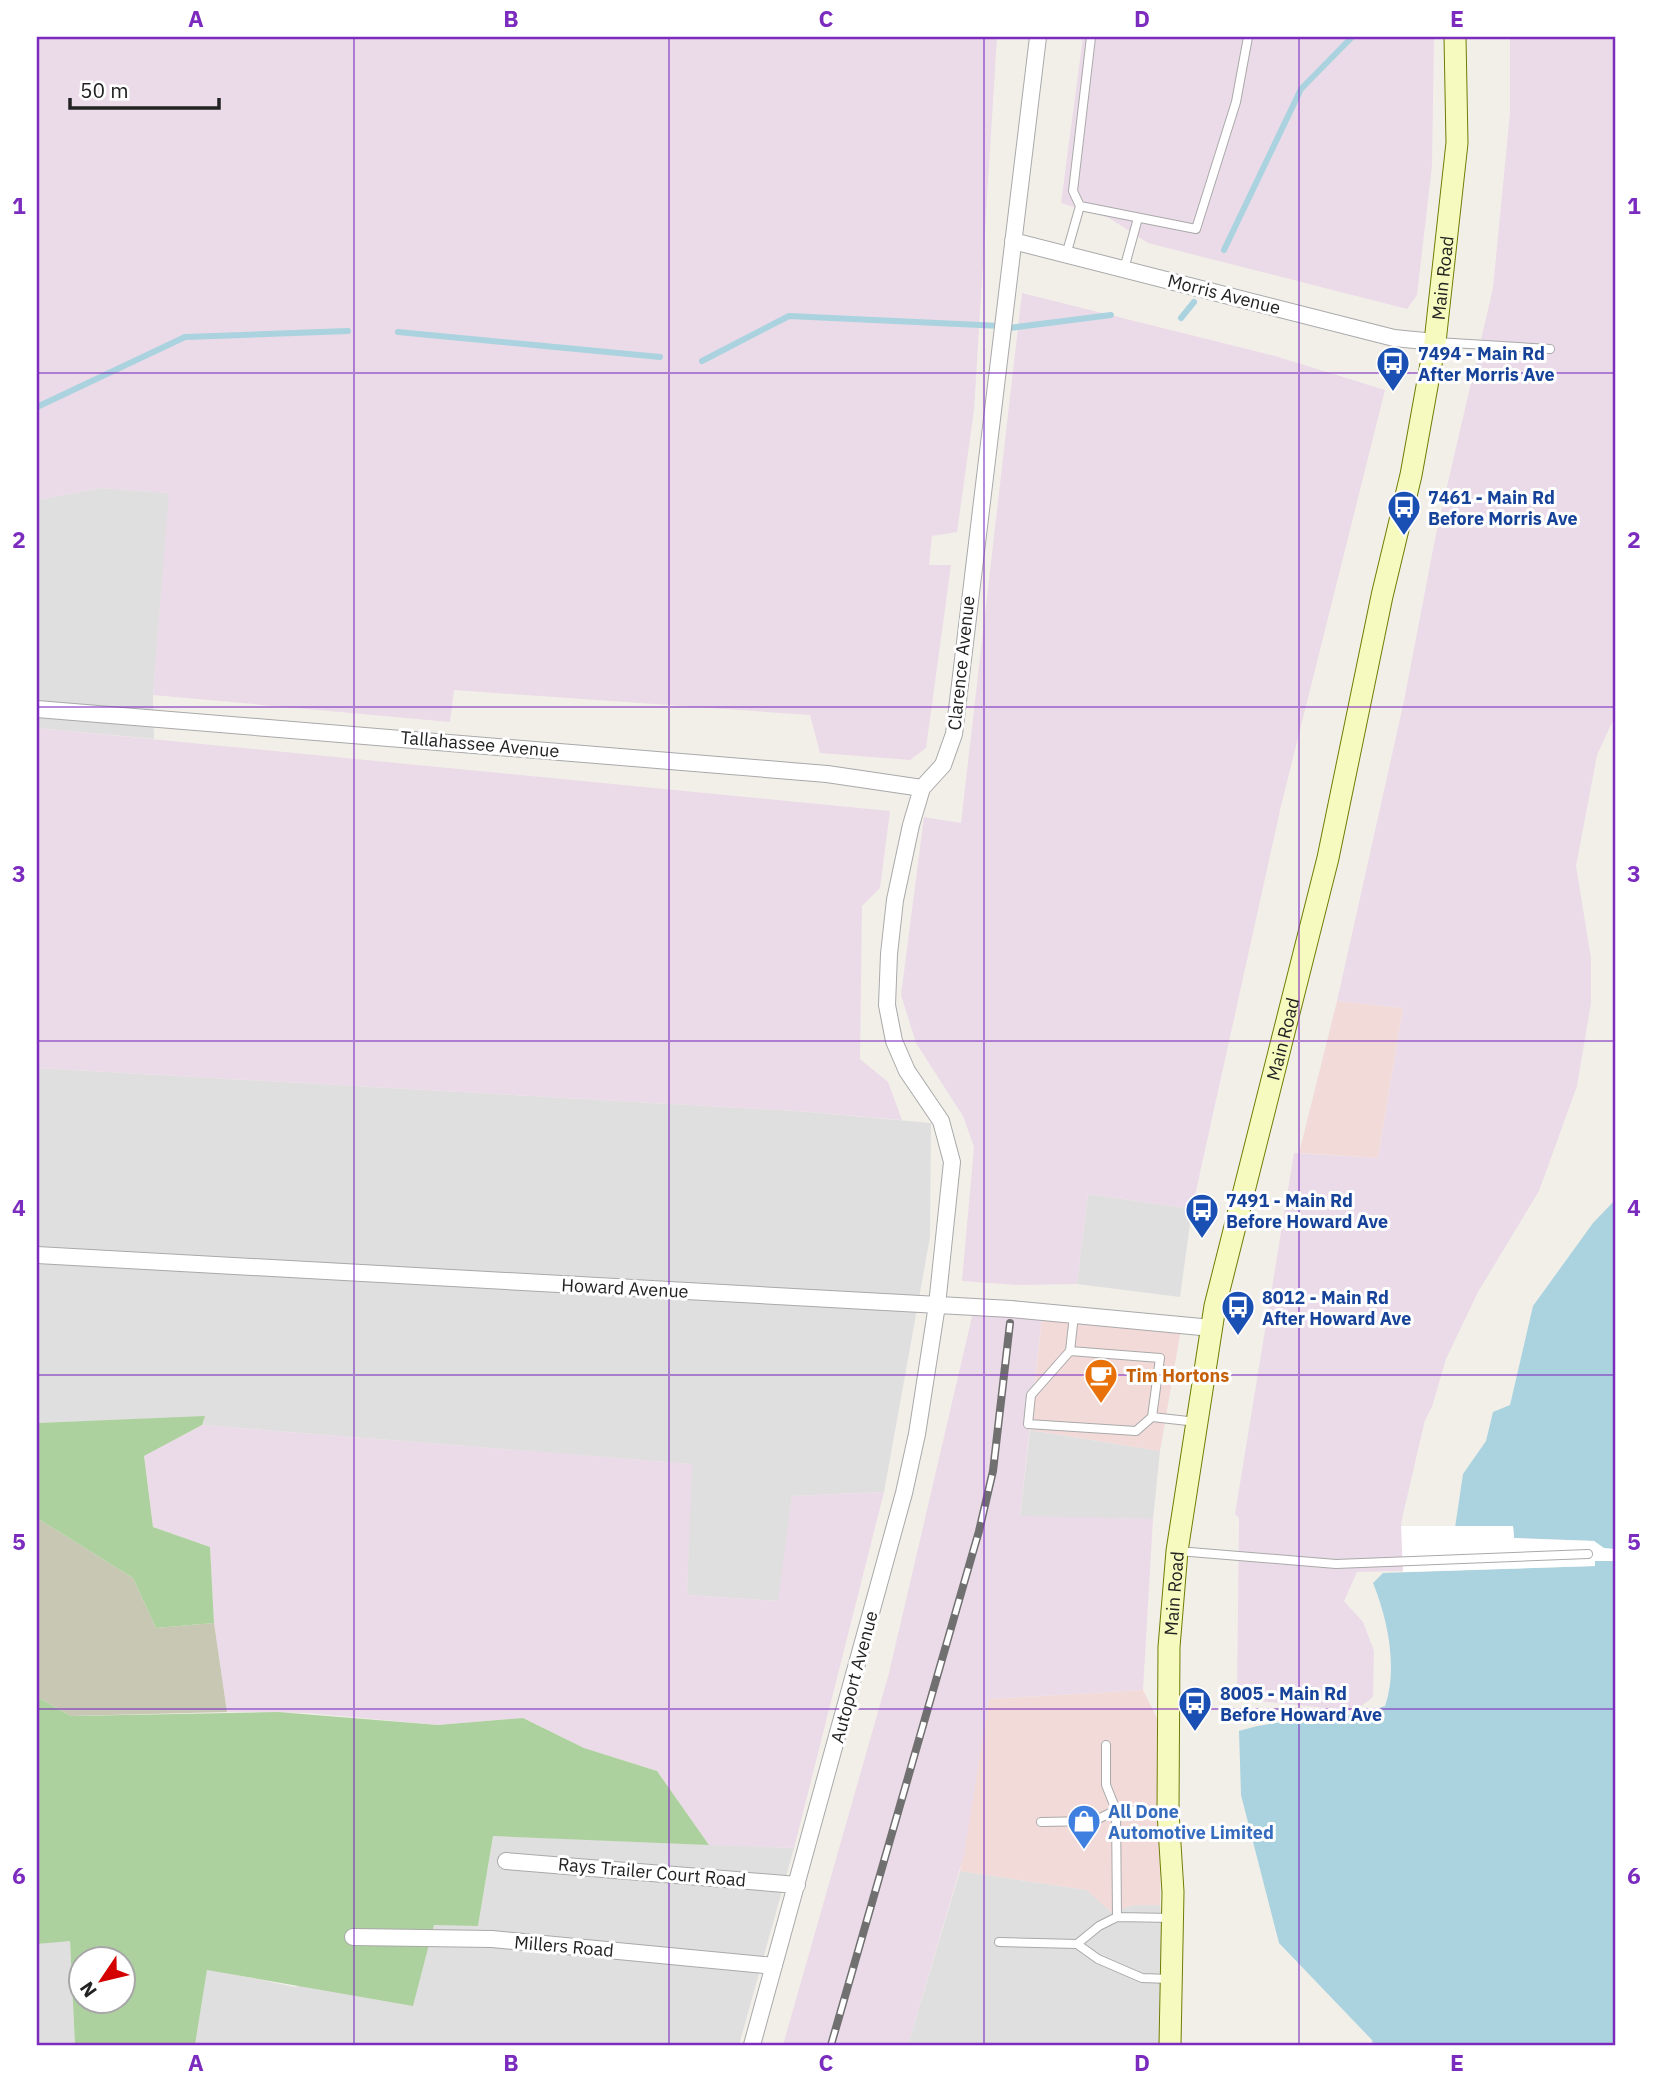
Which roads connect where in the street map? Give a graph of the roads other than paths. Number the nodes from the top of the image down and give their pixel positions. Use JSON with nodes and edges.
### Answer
{"nodes":[{"id":1,"x":1038,"y":37,"type":"edge"},
{"id":2,"x":1091,"y":37,"type":"edge"},
{"id":3,"x":1248,"y":37,"type":"edge"},
{"id":4,"x":1455,"y":37,"type":"edge"},
{"id":5,"x":1080,"y":206,"type":"junction"},
{"id":6,"x":1138,"y":218,"type":"junction"},
{"id":7,"x":1013,"y":242,"type":"junction"},
{"id":8,"x":1066,"y":255,"type":"junction"},
{"id":9,"x":1124,"y":269,"type":"junction"},
{"id":10,"x":1435,"y":342,"type":"junction"},
{"id":11,"x":1549,"y":349,"type":"dead end"},
{"id":12,"x":37,"y":709,"type":"edge"},
{"id":13,"x":922,"y":788,"type":"junction"},
{"id":14,"x":37,"y":1255,"type":"edge"},
{"id":15,"x":937,"y":1305,"type":"junction"},
{"id":16,"x":1074,"y":1315,"type":"junction"},
{"id":17,"x":1212,"y":1328,"type":"junction"},
{"id":18,"x":1070,"y":1351,"type":"junction"},
{"id":19,"x":1152,"y":1418,"type":"junction"},
{"id":20,"x":1197,"y":1422,"type":"junction"},
{"id":21,"x":1177,"y":1551,"type":"junction"},
{"id":22,"x":1588,"y":1554,"type":"dead end"},
{"id":23,"x":1106,"y":1745,"type":"dead end"},
{"id":24,"x":1116,"y":1810,"type":"junction"},
{"id":25,"x":1168,"y":1812,"type":"junction"},
{"id":26,"x":1041,"y":1822,"type":"dead end"},
{"id":27,"x":506,"y":1861,"type":"dead end"},
{"id":28,"x":797,"y":1885,"type":"junction"},
{"id":29,"x":1117,"y":1917,"type":"junction"},
{"id":30,"x":1172,"y":1918,"type":"junction"},
{"id":31,"x":354,"y":1937,"type":"dead end"},
{"id":32,"x":999,"y":1942,"type":"dead end"},
{"id":33,"x":1077,"y":1944,"type":"junction"},
{"id":34,"x":774,"y":1966,"type":"junction"},
{"id":35,"x":1170,"y":1979,"type":"junction"},
{"id":36,"x":752,"y":2045,"type":"edge"},
{"id":37,"x":1170,"y":2045,"type":"edge"}],
"edges":[{"from":1,"to":7,"type":"street","name":"Clarence Avenue"},
{"from":2,"to":5,"type":"lane"},
{"from":3,"to":6,"type":"lane"},
{"from":4,"to":10,"type":"main road","name":"Main Road"},
{"from":5,"to":6,"type":"lane"},
{"from":5,"to":8,"type":"lane"},
{"from":6,"to":9,"type":"lane"},
{"from":7,"to":8,"type":"street","name":"Morris Avenue"},
{"from":7,"to":13,"type":"street","name":"Clarence Avenue"},
{"from":8,"to":9,"type":"street","name":"Morris Avenue"},
{"from":9,"to":10,"type":"street","name":"Morris Avenue"},
{"from":10,"to":11,"type":"lane"},
{"from":10,"to":17,"type":"main road","name":"Main Road"},
{"from":12,"to":13,"type":"street","name":"Tallahassee Avenue"},
{"from":13,"to":15,"type":"street","name":"Clarence Avenue"},
{"from":14,"to":15,"type":"street","name":"Howard Avenue"},
{"from":15,"to":16,"type":"street","name":"Howard Avenue"},
{"from":15,"to":28,"type":"street","name":"Autoport Avenue"},
{"from":16,"to":17,"type":"street","name":"Howard Avenue"},
{"from":16,"to":18,"type":"lane"},
{"from":17,"to":20,"type":"main road","name":"Main Road"},
{"from":18,"to":19,"type":"lane"},
{"from":18,"to":19,"type":"lane"},
{"from":19,"to":20,"type":"lane"},
{"from":20,"to":21,"type":"main road","name":"Main Road"},
{"from":21,"to":22,"type":"lane"},
{"from":21,"to":25,"type":"main road","name":"Main Road"},
{"from":23,"to":24,"type":"lane"},
{"from":24,"to":25,"type":"lane"},
{"from":24,"to":26,"type":"lane"},
{"from":24,"to":29,"type":"lane"},
{"from":25,"to":30,"type":"main road","name":"Main Road"},
{"from":27,"to":28,"type":"street","name":"Rays Trailer Court Road"},
{"from":28,"to":34,"type":"street","name":"Autoport Avenue"},
{"from":29,"to":30,"type":"lane"},
{"from":29,"to":33,"type":"lane"},
{"from":30,"to":35,"type":"main road","name":"Main Road"},
{"from":31,"to":34,"type":"street","name":"Millers Road"},
{"from":32,"to":33,"type":"lane"},
{"from":33,"to":35,"type":"lane"},
{"from":34,"to":36,"type":"street","name":"Autoport Avenue"},
{"from":35,"to":37,"type":"main road","name":"Main Road"}]}
